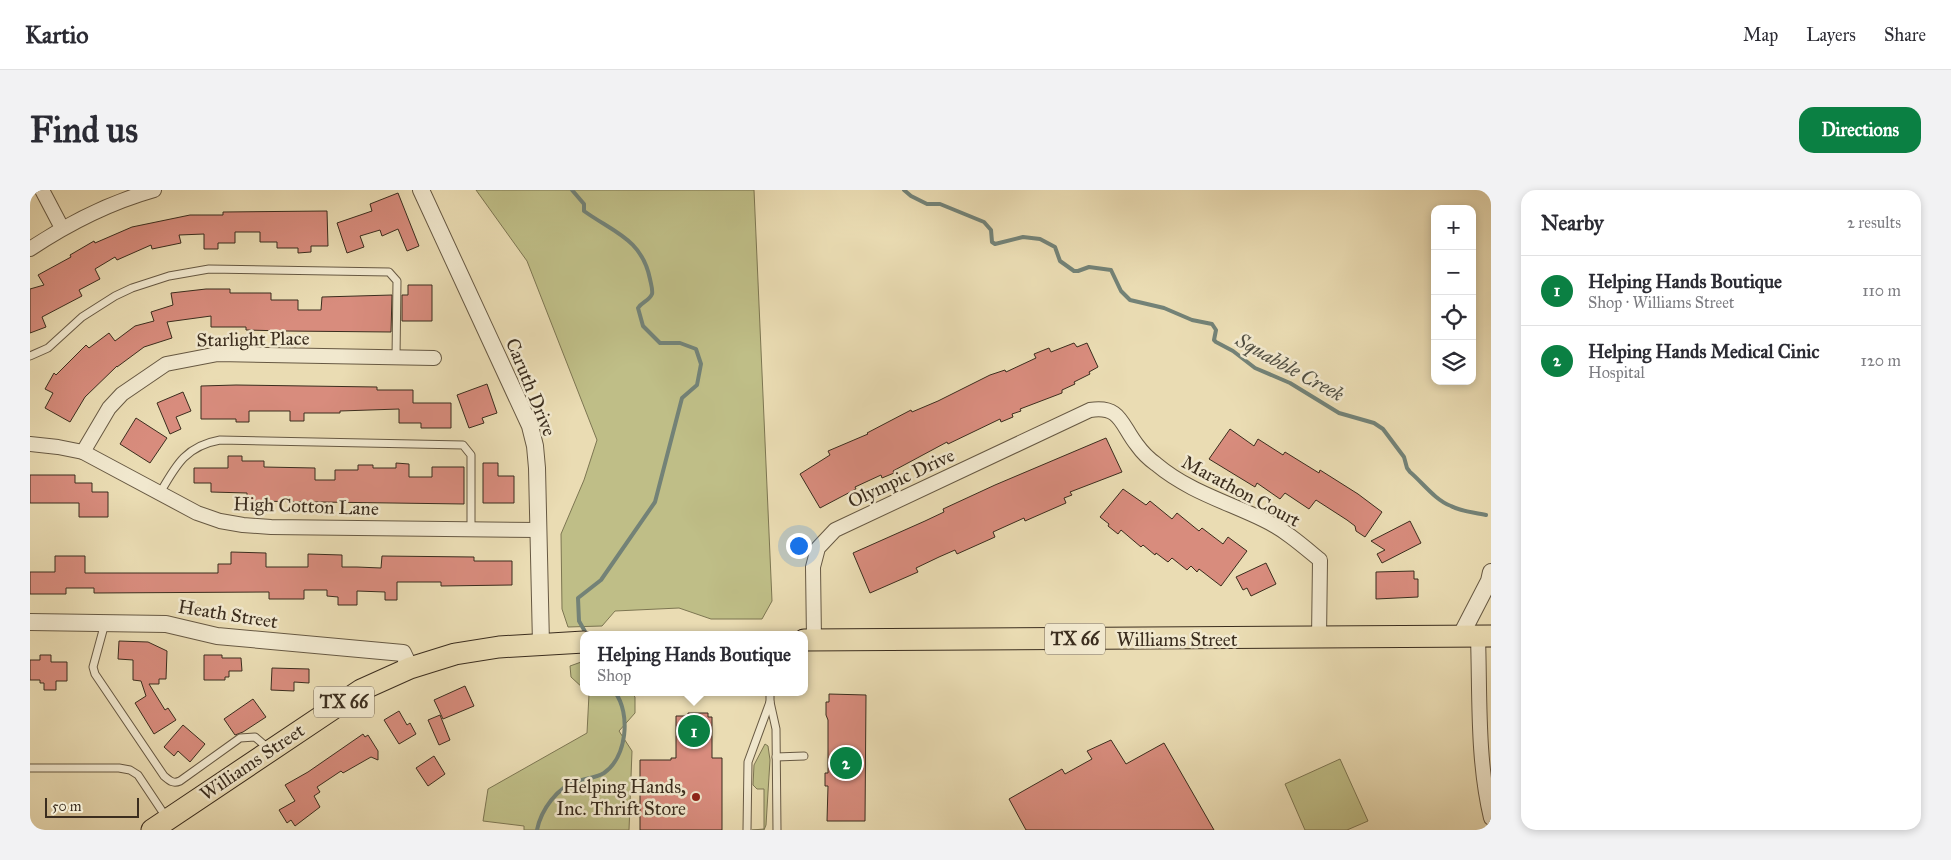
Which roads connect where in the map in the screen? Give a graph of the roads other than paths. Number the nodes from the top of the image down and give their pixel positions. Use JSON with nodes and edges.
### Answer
{"nodes":[{"id":1,"x":42,"y":190,"type":"edge"},
{"id":2,"x":154,"y":190,"type":"edge"},
{"id":3,"x":421,"y":190,"type":"edge"},
{"id":4,"x":139,"y":192,"type":"edge"},
{"id":5,"x":62,"y":228,"type":"junction"},
{"id":6,"x":30,"y":249,"type":"edge"},
{"id":7,"x":30,"y":356,"type":"edge"},
{"id":8,"x":396,"y":357,"type":"junction"},
{"id":9,"x":434,"y":358,"type":"dead end"},
{"id":10,"x":1090,"y":410,"type":"joint"},
{"id":11,"x":30,"y":444,"type":"edge"},
{"id":12,"x":83,"y":452,"type":"junction"},
{"id":13,"x":160,"y":492,"type":"junction"},
{"id":14,"x":471,"y":530,"type":"junction"},
{"id":15,"x":539,"y":530,"type":"junction"},
{"id":16,"x":1491,"y":572,"type":"edge"},
{"id":17,"x":30,"y":622,"type":"edge"},
{"id":18,"x":105,"y":622,"type":"junction"},
{"id":19,"x":1476,"y":637,"type":"edge"},
{"id":20,"x":1319,"y":638,"type":"junction"},
{"id":21,"x":809,"y":640,"type":"edge"},
{"id":22,"x":574,"y":643,"type":"edge"},
{"id":23,"x":541,"y":644,"type":"junction"},
{"id":24,"x":410,"y":668,"type":"junction"},
{"id":25,"x":770,"y":696,"type":"edge"},
{"id":26,"x":770,"y":702,"type":"junction"},
{"id":27,"x":270,"y":750,"type":"junction"},
{"id":28,"x":776,"y":756,"type":"junction"},
{"id":29,"x":804,"y":756,"type":"dead end"},
{"id":30,"x":30,"y":768,"type":"edge"},
{"id":31,"x":1491,"y":818,"type":"edge"},
{"id":32,"x":160,"y":825,"type":"edge"},
{"id":33,"x":747,"y":830,"type":"edge"},
{"id":34,"x":777,"y":830,"type":"edge"}],
"edges":[{"from":1,"to":5,"type":"street"},
{"from":2,"to":4,"type":"street"},
{"from":3,"to":15,"type":"street","name":"Caruth Drive"},
{"from":4,"to":5,"type":"street"},
{"from":5,"to":6,"type":"street"},
{"from":7,"to":8,"type":"lane"},
{"from":8,"to":9,"type":"street","name":"Starlight Place"},
{"from":8,"to":12,"type":"street","name":"Starlight Place"},
{"from":10,"to":20,"type":"street","name":"Marathon Court"},
{"from":10,"to":21,"type":"street","name":"Olympic Drive"},
{"from":11,"to":12,"type":"street","name":"High Cotton Lane"},
{"from":12,"to":13,"type":"street","name":"High Cotton Lane"},
{"from":13,"to":14,"type":"street","name":"High Cotton Lane"},
{"from":13,"to":14,"type":"lane"},
{"from":14,"to":15,"type":"street","name":"High Cotton Lane"},
{"from":15,"to":23,"type":"street","name":"Caruth Drive"},
{"from":16,"to":19,"type":"street"},
{"from":17,"to":18,"type":"street","name":"Heath Street"},
{"from":18,"to":24,"type":"street","name":"Heath Street"},
{"from":18,"to":27,"type":"lane"},
{"from":19,"to":20,"type":"main road","name":"Williams Street","number":"TX 66"},
{"from":19,"to":31,"type":"street"},
{"from":20,"to":21,"type":"main road","name":"Williams Street","number":"TX 66"},
{"from":22,"to":23,"type":"main road","name":"Williams Street","number":"TX 66"},
{"from":23,"to":24,"type":"main road","name":"Williams Street","number":"TX 66"},
{"from":24,"to":27,"type":"main road","name":"Williams Street","number":"TX 66"},
{"from":25,"to":26,"type":"lane"},
{"from":26,"to":28,"type":"lane"},
{"from":26,"to":33,"type":"lane"},
{"from":27,"to":32,"type":"main road","name":"Williams Street","number":"TX 66"},
{"from":28,"to":29,"type":"lane"},
{"from":28,"to":34,"type":"lane"},
{"from":30,"to":32,"type":"lane"}]}
